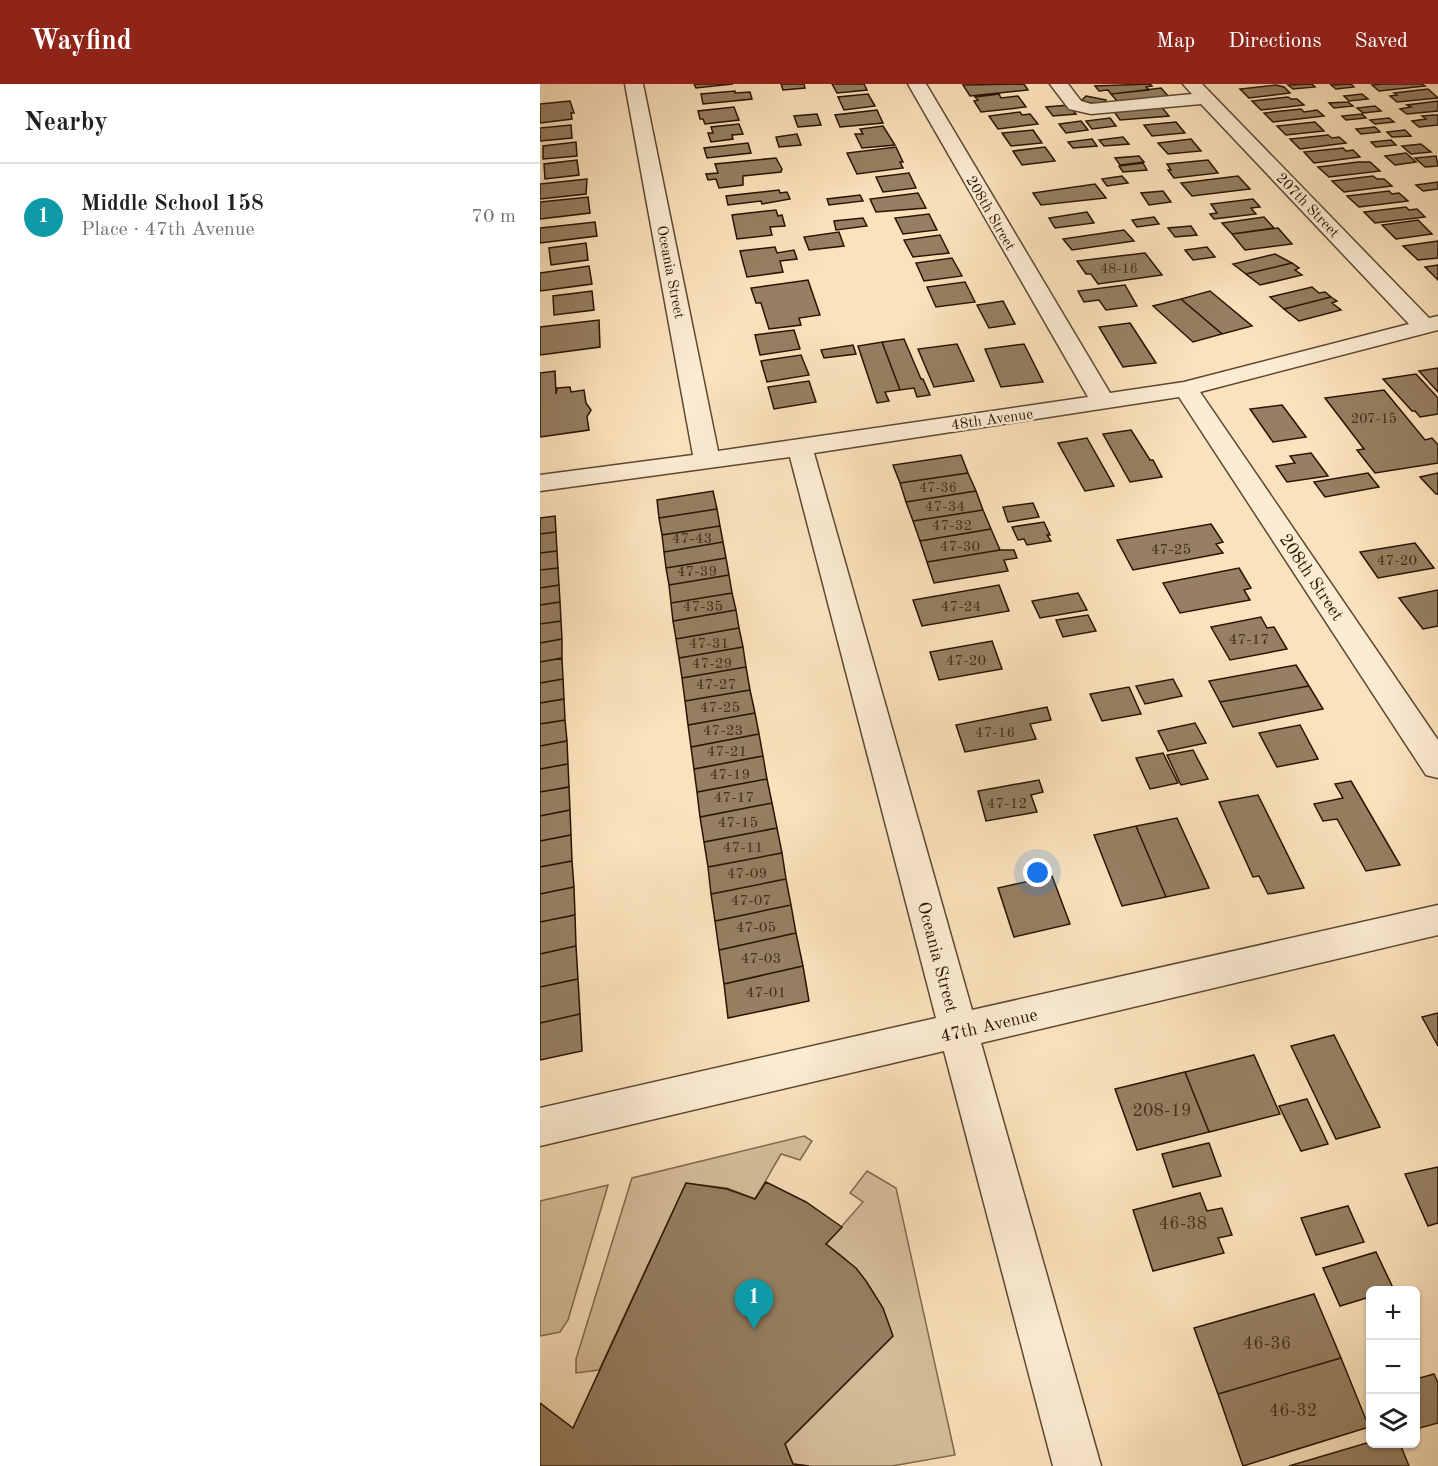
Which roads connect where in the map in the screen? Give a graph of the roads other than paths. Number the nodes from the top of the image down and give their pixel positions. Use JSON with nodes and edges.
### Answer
{"nodes":[{"id":1,"x":634,"y":84,"type":"edge"},
{"id":2,"x":917,"y":84,"type":"edge"},
{"id":3,"x":1059,"y":84,"type":"edge"},
{"id":4,"x":1199,"y":91,"type":"edge"},
{"id":5,"x":1431,"y":324,"type":"edge"},
{"id":6,"x":1185,"y":389,"type":"junction"},
{"id":7,"x":1104,"y":403,"type":"junction"},
{"id":8,"x":800,"y":448,"type":"junction"},
{"id":9,"x":707,"y":459,"type":"junction"},
{"id":10,"x":540,"y":483,"type":"edge"},
{"id":11,"x":1438,"y":765,"type":"edge"},
{"id":12,"x":1438,"y":920,"type":"edge"},
{"id":13,"x":958,"y":1032,"type":"junction"},
{"id":14,"x":540,"y":1127,"type":"edge"},
{"id":15,"x":1077,"y":1466,"type":"edge"}],
"edges":[{"from":1,"to":9,"type":"street","name":"Oceania Street"},
{"from":2,"to":7,"type":"street","name":"208th Street"},
{"from":3,"to":4,"type":"street"},
{"from":4,"to":5,"type":"street","name":"207th Street"},
{"from":5,"to":6,"type":"street","name":"48th Avenue"},
{"from":6,"to":7,"type":"street","name":"48th Avenue"},
{"from":6,"to":11,"type":"street","name":"208th Street"},
{"from":7,"to":8,"type":"street","name":"48th Avenue"},
{"from":8,"to":9,"type":"street","name":"48th Avenue"},
{"from":8,"to":13,"type":"street","name":"Oceania Street"},
{"from":9,"to":10,"type":"street","name":"48th Avenue"},
{"from":12,"to":13,"type":"street","name":"47th Avenue"},
{"from":13,"to":14,"type":"street","name":"47th Avenue"},
{"from":13,"to":15,"type":"street","name":"Oceania Street"}]}
